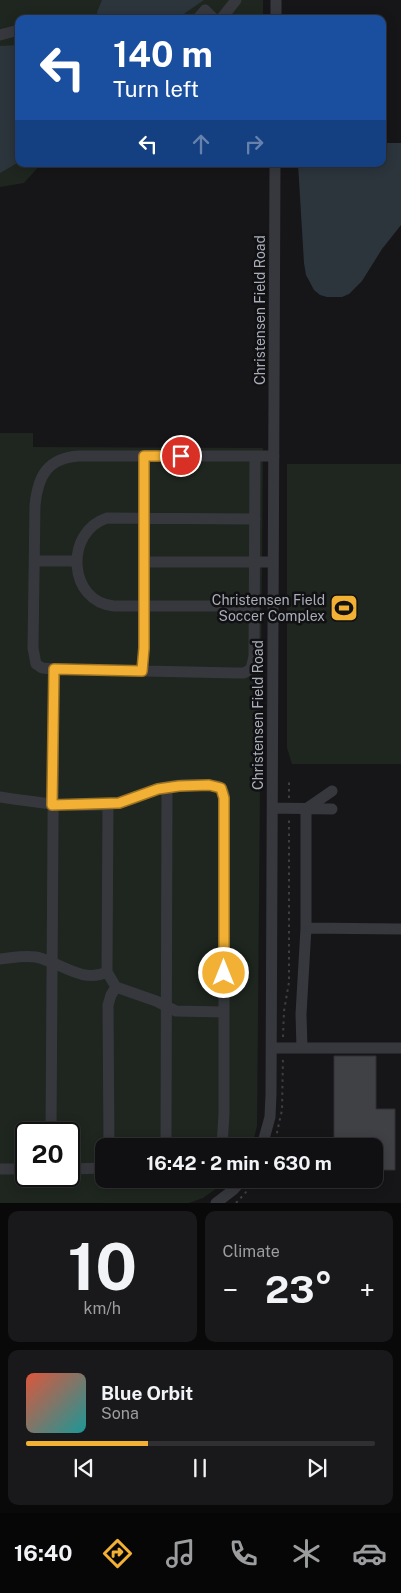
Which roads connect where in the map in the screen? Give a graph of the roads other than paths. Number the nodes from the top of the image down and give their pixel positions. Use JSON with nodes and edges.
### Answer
{"nodes":[{"id":1,"x":236,"y":0,"type":"edge"},
{"id":2,"x":276,"y":0,"type":"edge"},
{"id":3,"x":201,"y":15,"type":"edge"},
{"id":4,"x":210,"y":15,"type":"edge"},
{"id":5,"x":224,"y":15,"type":"edge"},
{"id":6,"x":276,"y":15,"type":"edge"},
{"id":7,"x":15,"y":31,"type":"edge"},
{"id":8,"x":0,"y":35,"type":"edge"},
{"id":9,"x":275,"y":167,"type":"edge"},
{"id":10,"x":144,"y":456,"type":"junction"},
{"id":11,"x":255,"y":456,"type":"junction"},
{"id":12,"x":274,"y":456,"type":"junction"},
{"id":13,"x":145,"y":517,"type":"junction"},
{"id":14,"x":255,"y":518,"type":"junction"},
{"id":15,"x":34,"y":561,"type":"junction"},
{"id":16,"x":77,"y":561,"type":"junction"},
{"id":17,"x":144,"y":562,"type":"junction"},
{"id":18,"x":254,"y":562,"type":"junction"},
{"id":19,"x":273,"y":562,"type":"junction"},
{"id":20,"x":144,"y":606,"type":"junction"},
{"id":21,"x":254,"y":606,"type":"junction"},
{"id":22,"x":54,"y":669,"type":"junction"},
{"id":23,"x":142,"y":671,"type":"junction"},
{"id":24,"x":168,"y":787,"type":"junction"},
{"id":25,"x":332,"y":791,"type":"dead end"},
{"id":26,"x":0,"y":797,"type":"edge"},
{"id":27,"x":108,"y":804,"type":"junction"},
{"id":28,"x":52,"y":805,"type":"junction"},
{"id":29,"x":273,"y":808,"type":"junction"},
{"id":30,"x":306,"y":809,"type":"junction"},
{"id":31,"x":332,"y":809,"type":"dead end"},
{"id":32,"x":306,"y":928,"type":"junction"},
{"id":33,"x":401,"y":929,"type":"edge"},
{"id":34,"x":48,"y":958,"type":"junction"},
{"id":35,"x":2,"y":961,"type":"edge"},
{"id":36,"x":107,"y":972,"type":"junction"},
{"id":37,"x":116,"y":987,"type":"junction"},
{"id":38,"x":166,"y":1007,"type":"junction"},
{"id":39,"x":224,"y":1012,"type":"junction"},
{"id":40,"x":277,"y":1048,"type":"junction"},
{"id":41,"x":302,"y":1048,"type":"junction"},
{"id":42,"x":401,"y":1048,"type":"edge"},
{"id":43,"x":51,"y":1122,"type":"edge"},
{"id":44,"x":109,"y":1138,"type":"edge"},
{"id":45,"x":166,"y":1138,"type":"edge"},
{"id":46,"x":222,"y":1138,"type":"edge"},
{"id":47,"x":264,"y":1138,"type":"edge"},
{"id":48,"x":95,"y":1168,"type":"edge"},
{"id":49,"x":0,"y":1169,"type":"edge"},
{"id":50,"x":15,"y":1169,"type":"edge"},
{"id":51,"x":80,"y":1169,"type":"edge"},
{"id":52,"x":235,"y":1188,"type":"edge"},
{"id":53,"x":216,"y":1203,"type":"edge"}],
"edges":[{"from":1,"to":5,"type":"street"},
{"from":2,"to":6,"type":"street"},
{"from":3,"to":4,"type":"street"},
{"from":7,"to":8,"type":"street"},
{"from":9,"to":12,"type":"street","name":"Christensen Field Road"},
{"from":10,"to":11,"type":"street"},
{"from":10,"to":13,"type":"street"},
{"from":10,"to":15,"type":"street"},
{"from":11,"to":12,"type":"street"},
{"from":11,"to":14,"type":"street"},
{"from":12,"to":19,"type":"street","name":"Christensen Field Road"},
{"from":13,"to":14,"type":"street"},
{"from":13,"to":16,"type":"street"},
{"from":13,"to":17,"type":"street"},
{"from":14,"to":18,"type":"street"},
{"from":15,"to":16,"type":"street"},
{"from":15,"to":22,"type":"street"},
{"from":16,"to":20,"type":"street"},
{"from":17,"to":18,"type":"street"},
{"from":17,"to":20,"type":"street"},
{"from":18,"to":19,"type":"street"},
{"from":18,"to":21,"type":"street"},
{"from":19,"to":29,"type":"street","name":"Christensen Field Road"},
{"from":20,"to":21,"type":"street"},
{"from":20,"to":23,"type":"street"},
{"from":21,"to":23,"type":"street"},
{"from":22,"to":23,"type":"street"},
{"from":22,"to":28,"type":"street"},
{"from":24,"to":27,"type":"street"},
{"from":24,"to":38,"type":"street"},
{"from":24,"to":39,"type":"street"},
{"from":25,"to":30,"type":"street"},
{"from":26,"to":28,"type":"street"},
{"from":27,"to":28,"type":"street"},
{"from":27,"to":36,"type":"street"},
{"from":28,"to":34,"type":"street"},
{"from":29,"to":30,"type":"street"},
{"from":29,"to":40,"type":"street","name":"Christensen Field Road"},
{"from":30,"to":31,"type":"street"},
{"from":30,"to":32,"type":"street"},
{"from":32,"to":33,"type":"street"},
{"from":32,"to":41,"type":"street"},
{"from":34,"to":35,"type":"street"},
{"from":34,"to":36,"type":"street"},
{"from":34,"to":43,"type":"street"},
{"from":36,"to":37,"type":"street"},
{"from":37,"to":38,"type":"street"},
{"from":37,"to":44,"type":"street"},
{"from":38,"to":39,"type":"street"},
{"from":38,"to":45,"type":"street"},
{"from":39,"to":46,"type":"street"},
{"from":40,"to":41,"type":"street"},
{"from":40,"to":47,"type":"street","name":"Christensen Field Road"},
{"from":41,"to":42,"type":"street"},
{"from":48,"to":51,"type":"street"},
{"from":49,"to":50,"type":"street"},
{"from":52,"to":53,"type":"street"}]}
